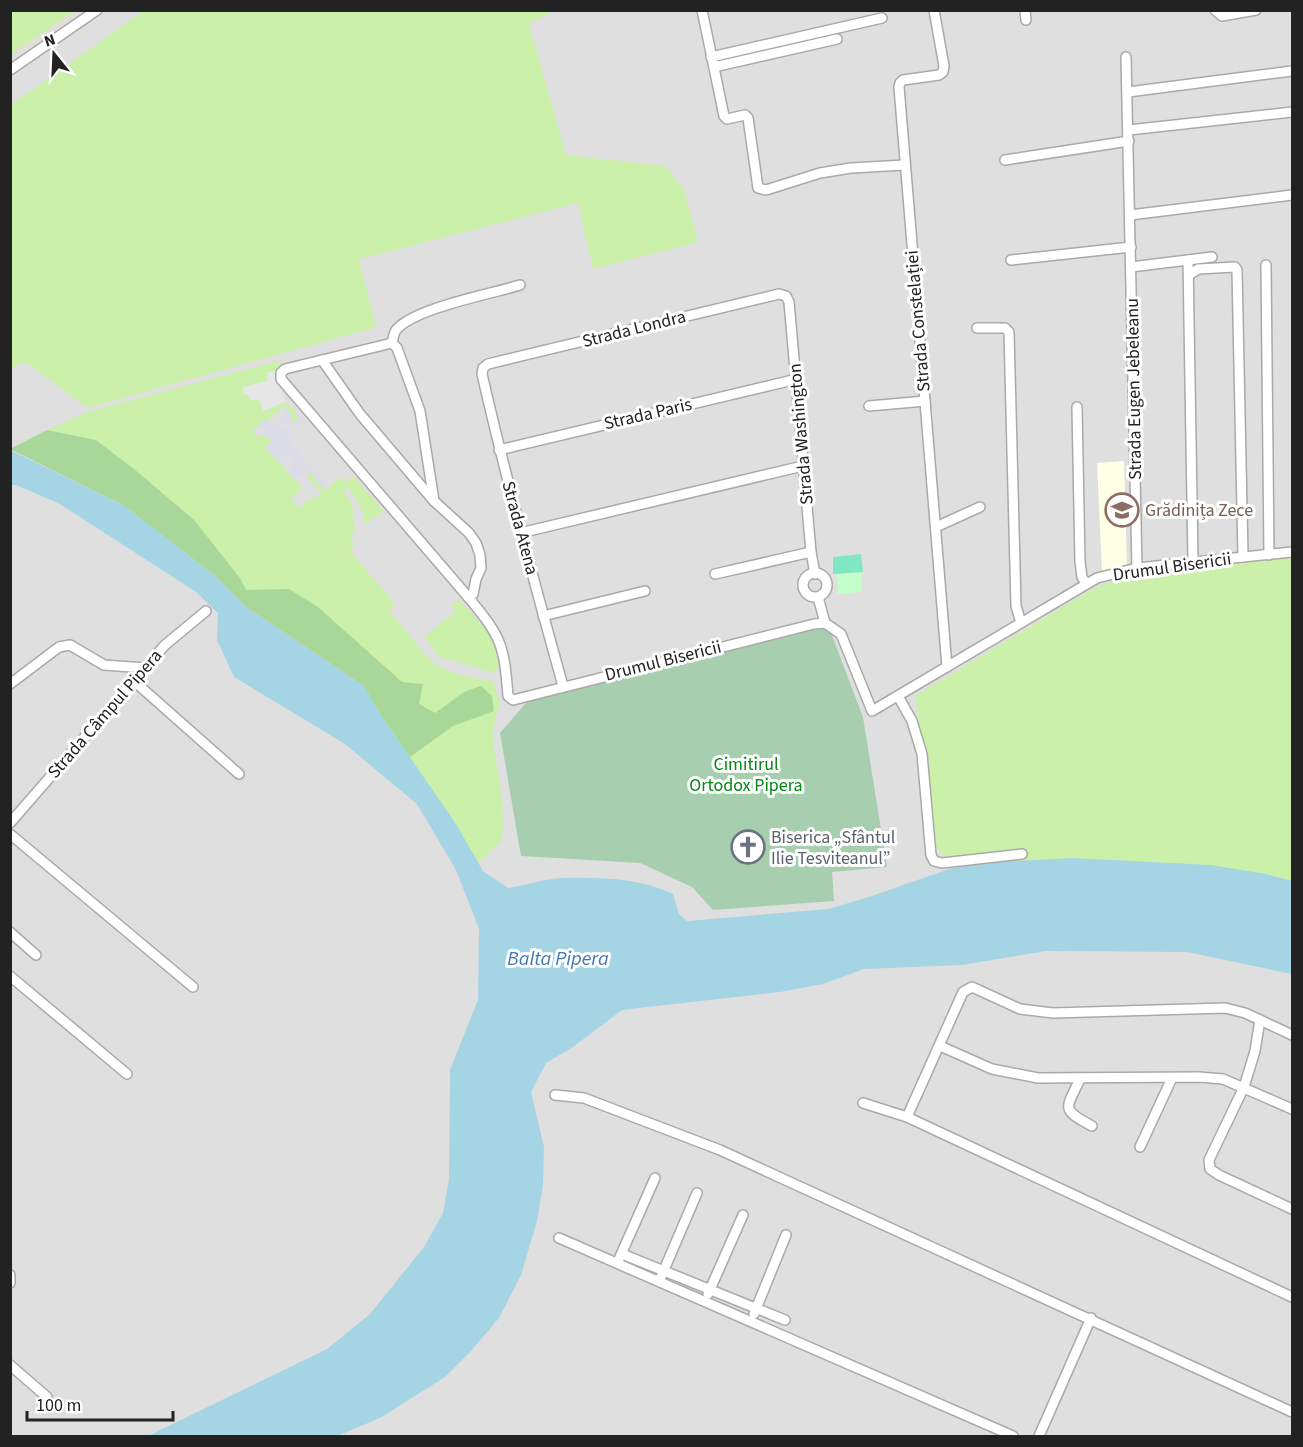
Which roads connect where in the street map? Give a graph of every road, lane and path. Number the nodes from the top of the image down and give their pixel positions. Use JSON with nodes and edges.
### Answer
{"nodes":[{"id":1,"x":98,"y":10,"type":"edge"},
{"id":2,"x":702,"y":10,"type":"edge"},
{"id":3,"x":934,"y":10,"type":"edge"},
{"id":4,"x":1215,"y":10,"type":"edge"},
{"id":5,"x":1256,"y":10,"type":"edge"},
{"id":6,"x":882,"y":18,"type":"dead end"},
{"id":7,"x":837,"y":39,"type":"dead end"},
{"id":8,"x":1126,"y":57,"type":"dead end"},
{"id":9,"x":712,"y":62,"type":"junction"},
{"id":10,"x":10,"y":70,"type":"edge"},
{"id":11,"x":1293,"y":71,"type":"edge"},
{"id":12,"x":1128,"y":92,"type":"junction"},
{"id":13,"x":1293,"y":112,"type":"edge"},
{"id":14,"x":1129,"y":130,"type":"junction"},
{"id":15,"x":1129,"y":141,"type":"junction"},
{"id":16,"x":1005,"y":160,"type":"dead end"},
{"id":17,"x":905,"y":165,"type":"junction"},
{"id":18,"x":1293,"y":195,"type":"edge"},
{"id":19,"x":1130,"y":215,"type":"junction"},
{"id":20,"x":1131,"y":247,"type":"junction"},
{"id":21,"x":1212,"y":257,"type":"dead end"},
{"id":22,"x":1011,"y":260,"type":"dead end"},
{"id":23,"x":1188,"y":260,"type":"junction"},
{"id":24,"x":1266,"y":265,"type":"dead end"},
{"id":25,"x":1131,"y":267,"type":"junction"},
{"id":26,"x":1189,"y":275,"type":"junction"},
{"id":27,"x":520,"y":285,"type":"dead end"},
{"id":28,"x":786,"y":296,"type":"joint"},
{"id":29,"x":977,"y":328,"type":"dead end"},
{"id":30,"x":392,"y":343,"type":"junction"},
{"id":31,"x":322,"y":360,"type":"junction"},
{"id":32,"x":483,"y":368,"type":"joint"},
{"id":33,"x":797,"y":379,"type":"junction"},
{"id":34,"x":925,"y":401,"type":"junction"},
{"id":35,"x":869,"y":406,"type":"dead end"},
{"id":36,"x":1077,"y":407,"type":"dead end"},
{"id":37,"x":499,"y":450,"type":"junction"},
{"id":38,"x":803,"y":466,"type":"junction"},
{"id":39,"x":434,"y":501,"type":"junction"},
{"id":40,"x":980,"y":507,"type":"dead end"},
{"id":41,"x":936,"y":527,"type":"junction"},
{"id":42,"x":520,"y":533,"type":"junction"},
{"id":43,"x":811,"y":552,"type":"junction"},
{"id":44,"x":1293,"y":552,"type":"edge"},
{"id":45,"x":1269,"y":555,"type":"junction"},
{"id":46,"x":1244,"y":557,"type":"junction"},
{"id":47,"x":1193,"y":562,"type":"junction"},
{"id":48,"x":1137,"y":568,"type":"junction"},
{"id":49,"x":715,"y":574,"type":"dead end"},
{"id":50,"x":815,"y":574,"type":"junction"},
{"id":51,"x":1086,"y":584,"type":"junction"},
{"id":52,"x":645,"y":591,"type":"dead end"},
{"id":53,"x":818,"y":597,"type":"junction"},
{"id":54,"x":469,"y":598,"type":"junction"},
{"id":55,"x":206,"y":611,"type":"dead end"},
{"id":56,"x":543,"y":616,"type":"junction"},
{"id":57,"x":1021,"y":623,"type":"junction"},
{"id":58,"x":825,"y":624,"type":"junction"},
{"id":59,"x":947,"y":667,"type":"junction"},
{"id":60,"x":146,"y":668,"type":"junction"},
{"id":61,"x":135,"y":682,"type":"junction"},
{"id":62,"x":10,"y":684,"type":"edge"},
{"id":63,"x":563,"y":686,"type":"junction"},
{"id":64,"x":898,"y":696,"type":"junction"},
{"id":65,"x":872,"y":711,"type":"junction"},
{"id":66,"x":863,"y":717,"type":"dead end"},
{"id":67,"x":239,"y":774,"type":"dead end"},
{"id":68,"x":10,"y":823,"type":"edge"},
{"id":69,"x":10,"y":834,"type":"edge"},
{"id":70,"x":1022,"y":854,"type":"dead end"},
{"id":71,"x":10,"y":932,"type":"edge"},
{"id":72,"x":36,"y":955,"type":"dead end"},
{"id":73,"x":10,"y":976,"type":"edge"},
{"id":74,"x":193,"y":987,"type":"dead end"},
{"id":75,"x":1260,"y":1020,"type":"junction"},
{"id":76,"x":1293,"y":1035,"type":"edge"},
{"id":77,"x":940,"y":1046,"type":"junction"},
{"id":78,"x":127,"y":1074,"type":"dead end"},
{"id":79,"x":1172,"y":1078,"type":"junction"},
{"id":80,"x":1080,"y":1079,"type":"junction"},
{"id":81,"x":1244,"y":1087,"type":"junction"},
{"id":82,"x":555,"y":1095,"type":"dead end"},
{"id":83,"x":863,"y":1103,"type":"dead end"},
{"id":84,"x":1293,"y":1109,"type":"edge"},
{"id":85,"x":907,"y":1117,"type":"junction"},
{"id":86,"x":1092,"y":1126,"type":"dead end"},
{"id":87,"x":1140,"y":1147,"type":"dead end"},
{"id":88,"x":655,"y":1178,"type":"dead end"},
{"id":89,"x":697,"y":1193,"type":"dead end"},
{"id":90,"x":1293,"y":1209,"type":"edge"},
{"id":91,"x":743,"y":1215,"type":"dead end"},
{"id":92,"x":786,"y":1235,"type":"dead end"},
{"id":93,"x":559,"y":1238,"type":"dead end"},
{"id":94,"x":622,"y":1254,"type":"junction"},
{"id":95,"x":617,"y":1264,"type":"junction"},
{"id":96,"x":664,"y":1271,"type":"junction"},
{"id":97,"x":10,"y":1275,"type":"edge"},
{"id":98,"x":659,"y":1282,"type":"junction"},
{"id":99,"x":10,"y":1283,"type":"edge"},
{"id":100,"x":710,"y":1289,"type":"junction"},
{"id":101,"x":1293,"y":1297,"type":"edge"},
{"id":102,"x":705,"y":1302,"type":"junction"},
{"id":103,"x":757,"y":1308,"type":"junction"},
{"id":104,"x":1091,"y":1318,"type":"junction"},
{"id":105,"x":784,"y":1320,"type":"dead end"},
{"id":106,"x":751,"y":1322,"type":"junction"},
{"id":107,"x":10,"y":1365,"type":"edge"},
{"id":108,"x":47,"y":1397,"type":"dead end"},
{"id":109,"x":1293,"y":1412,"type":"edge"},
{"id":110,"x":1013,"y":1437,"type":"edge"},
{"id":111,"x":1039,"y":1437,"type":"edge"}],
"edges":[{"from":1,"to":10,"type":"street"},
{"from":2,"to":9,"type":"street"},
{"from":3,"to":17,"type":"street","name":"Strada Constelației"},
{"from":4,"to":5,"type":"street"},
{"from":6,"to":9,"type":"street"},
{"from":7,"to":9,"type":"street"},
{"from":8,"to":12,"type":"street","name":"Strada Eugen Jebeleanu"},
{"from":9,"to":17,"type":"street"},
{"from":11,"to":12,"type":"street"},
{"from":12,"to":14,"type":"street","name":"Strada Eugen Jebeleanu"},
{"from":13,"to":14,"type":"street"},
{"from":14,"to":15,"type":"street","name":"Strada Eugen Jebeleanu"},
{"from":15,"to":16,"type":"street"},
{"from":15,"to":19,"type":"street","name":"Strada Eugen Jebeleanu"},
{"from":17,"to":34,"type":"street","name":"Strada Constelației"},
{"from":18,"to":19,"type":"street"},
{"from":19,"to":20,"type":"street","name":"Strada Eugen Jebeleanu"},
{"from":20,"to":22,"type":"street"},
{"from":20,"to":25,"type":"street","name":"Strada Eugen Jebeleanu"},
{"from":21,"to":23,"type":"street"},
{"from":23,"to":25,"type":"street"},
{"from":23,"to":26,"type":"street"},
{"from":24,"to":45,"type":"street"},
{"from":25,"to":48,"type":"street","name":"Strada Eugen Jebeleanu"},
{"from":26,"to":46,"type":"street"},
{"from":26,"to":47,"type":"street"},
{"from":27,"to":30,"type":"street"},
{"from":28,"to":32,"type":"street","name":"Strada Londra"},
{"from":28,"to":33,"type":"street","name":"Strada Washington"},
{"from":29,"to":57,"type":"street"},
{"from":30,"to":31,"type":"street","name":"Drumul Bisericii"},
{"from":30,"to":39,"type":"street"},
{"from":31,"to":39,"type":"street"},
{"from":31,"to":54,"type":"street","name":"Drumul Bisericii"},
{"from":32,"to":37,"type":"street","name":"Strada Atena"},
{"from":33,"to":37,"type":"street","name":"Strada Paris"},
{"from":33,"to":38,"type":"street","name":"Strada Washington"},
{"from":34,"to":35,"type":"street"},
{"from":34,"to":41,"type":"street","name":"Strada Constelației"},
{"from":36,"to":51,"type":"street"},
{"from":37,"to":42,"type":"street","name":"Strada Atena"},
{"from":38,"to":42,"type":"street"},
{"from":38,"to":43,"type":"street","name":"Strada Washington"},
{"from":39,"to":54,"type":"street"},
{"from":40,"to":41,"type":"street"},
{"from":41,"to":59,"type":"street","name":"Strada Constelației"},
{"from":42,"to":56,"type":"street","name":"Strada Atena"},
{"from":43,"to":49,"type":"street"},
{"from":43,"to":50,"type":"street","name":"Strada Washington"},
{"from":44,"to":45,"type":"street","name":"Drumul Bisericii"},
{"from":45,"to":46,"type":"street","name":"Drumul Bisericii"},
{"from":46,"to":47,"type":"street","name":"Drumul Bisericii"},
{"from":47,"to":48,"type":"street","name":"Drumul Bisericii"},
{"from":48,"to":51,"type":"street","name":"Drumul Bisericii"},
{"from":50,"to":53,"type":"street"},
{"from":50,"to":53,"type":"street"},
{"from":51,"to":57,"type":"street","name":"Drumul Bisericii"},
{"from":52,"to":56,"type":"street"},
{"from":53,"to":58,"type":"street"},
{"from":54,"to":63,"type":"street","name":"Drumul Bisericii"},
{"from":55,"to":60,"type":"street","name":"Strada Câmpul Pipera"},
{"from":56,"to":63,"type":"street","name":"Strada Atena"},
{"from":57,"to":59,"type":"street","name":"Drumul Bisericii"},
{"from":58,"to":63,"type":"street","name":"Drumul Bisericii"},
{"from":58,"to":65,"type":"street"},
{"from":59,"to":64,"type":"street","name":"Drumul Bisericii"},
{"from":60,"to":61,"type":"street","name":"Strada Câmpul Pipera"},
{"from":60,"to":62,"type":"street"},
{"from":61,"to":67,"type":"street"},
{"from":61,"to":68,"type":"street","name":"Strada Câmpul Pipera"},
{"from":64,"to":65,"type":"street","name":"Drumul Bisericii"},
{"from":64,"to":70,"type":"street"},
{"from":65,"to":66,"type":"street","name":"Drumul Bisericii"},
{"from":69,"to":74,"type":"street"},
{"from":71,"to":72,"type":"street"},
{"from":73,"to":78,"type":"street"},
{"from":75,"to":76,"type":"street"},
{"from":75,"to":77,"type":"street"},
{"from":75,"to":81,"type":"street"},
{"from":77,"to":80,"type":"street"},
{"from":77,"to":85,"type":"street"},
{"from":79,"to":80,"type":"street"},
{"from":79,"to":81,"type":"street"},
{"from":79,"to":87,"type":"street"},
{"from":80,"to":86,"type":"street"},
{"from":81,"to":84,"type":"street"},
{"from":81,"to":90,"type":"street"},
{"from":82,"to":104,"type":"street"},
{"from":83,"to":85,"type":"street"},
{"from":85,"to":101,"type":"street"},
{"from":88,"to":94,"type":"street"},
{"from":89,"to":96,"type":"street"},
{"from":91,"to":100,"type":"street"},
{"from":92,"to":103,"type":"street"},
{"from":93,"to":95,"type":"street"},
{"from":94,"to":95,"type":"street"},
{"from":94,"to":96,"type":"street"},
{"from":95,"to":98,"type":"street"},
{"from":96,"to":98,"type":"street"},
{"from":96,"to":100,"type":"street"},
{"from":97,"to":99,"type":"street"},
{"from":98,"to":102,"type":"street"},
{"from":100,"to":102,"type":"street"},
{"from":100,"to":103,"type":"street"},
{"from":102,"to":106,"type":"street"},
{"from":103,"to":105,"type":"street"},
{"from":103,"to":106,"type":"street"},
{"from":104,"to":109,"type":"street"},
{"from":104,"to":111,"type":"street"},
{"from":106,"to":110,"type":"street"},
{"from":107,"to":108,"type":"street"}]}
